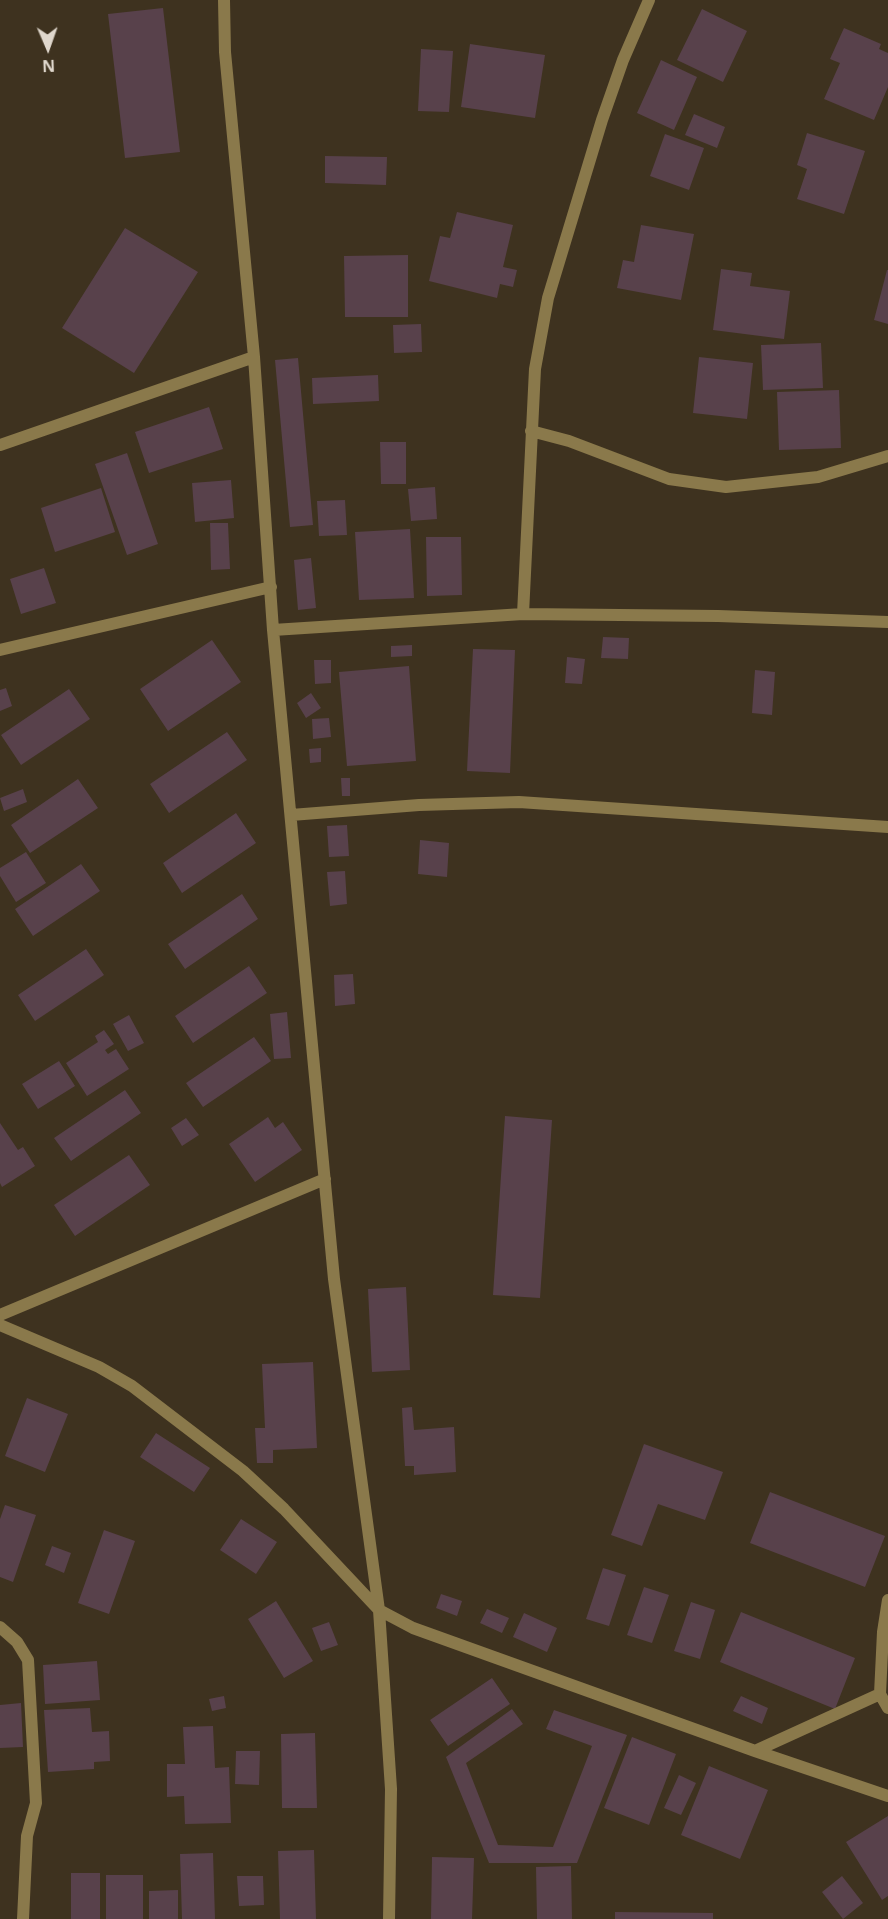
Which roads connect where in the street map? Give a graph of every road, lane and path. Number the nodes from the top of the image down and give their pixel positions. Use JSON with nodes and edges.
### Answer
{"nodes":[{"id":1,"x":224,"y":0,"type":"edge"},
{"id":2,"x":649,"y":0,"type":"edge"},
{"id":3,"x":254,"y":357,"type":"junction"},
{"id":4,"x":531,"y":431,"type":"junction"},
{"id":5,"x":0,"y":445,"type":"edge"},
{"id":6,"x":888,"y":456,"type":"edge"},
{"id":7,"x":271,"y":587,"type":"junction"},
{"id":8,"x":523,"y":614,"type":"junction"},
{"id":9,"x":888,"y":622,"type":"edge"},
{"id":10,"x":273,"y":630,"type":"junction"},
{"id":11,"x":0,"y":650,"type":"edge"},
{"id":12,"x":291,"y":815,"type":"junction"},
{"id":13,"x":888,"y":827,"type":"edge"},
{"id":14,"x":325,"y":1179,"type":"junction"},
{"id":15,"x":0,"y":1315,"type":"edge"},
{"id":16,"x":0,"y":1325,"type":"edge"},
{"id":17,"x":888,"y":1600,"type":"edge"},
{"id":18,"x":379,"y":1610,"type":"junction"},
{"id":19,"x":0,"y":1628,"type":"edge"},
{"id":20,"x":879,"y":1694,"type":"junction"},
{"id":21,"x":888,"y":1708,"type":"edge"},
{"id":22,"x":755,"y":1751,"type":"junction"},
{"id":23,"x":888,"y":1796,"type":"edge"},
{"id":24,"x":23,"y":1919,"type":"edge"},
{"id":25,"x":389,"y":1919,"type":"edge"}],
"edges":[{"from":1,"to":3,"type":"street"},
{"from":2,"to":4,"type":"street"},
{"from":3,"to":5,"type":"street"},
{"from":3,"to":7,"type":"street"},
{"from":4,"to":6,"type":"street"},
{"from":4,"to":8,"type":"street"},
{"from":7,"to":10,"type":"street"},
{"from":7,"to":11,"type":"street"},
{"from":8,"to":9,"type":"street"},
{"from":8,"to":10,"type":"street"},
{"from":10,"to":12,"type":"street"},
{"from":12,"to":13,"type":"street"},
{"from":12,"to":14,"type":"street"},
{"from":14,"to":15,"type":"street"},
{"from":14,"to":18,"type":"street"},
{"from":16,"to":18,"type":"street"},
{"from":17,"to":20,"type":"street"},
{"from":18,"to":22,"type":"street"},
{"from":18,"to":25,"type":"street"},
{"from":19,"to":24,"type":"street"},
{"from":20,"to":21,"type":"street"},
{"from":20,"to":22,"type":"street"},
{"from":22,"to":23,"type":"street"}]}
